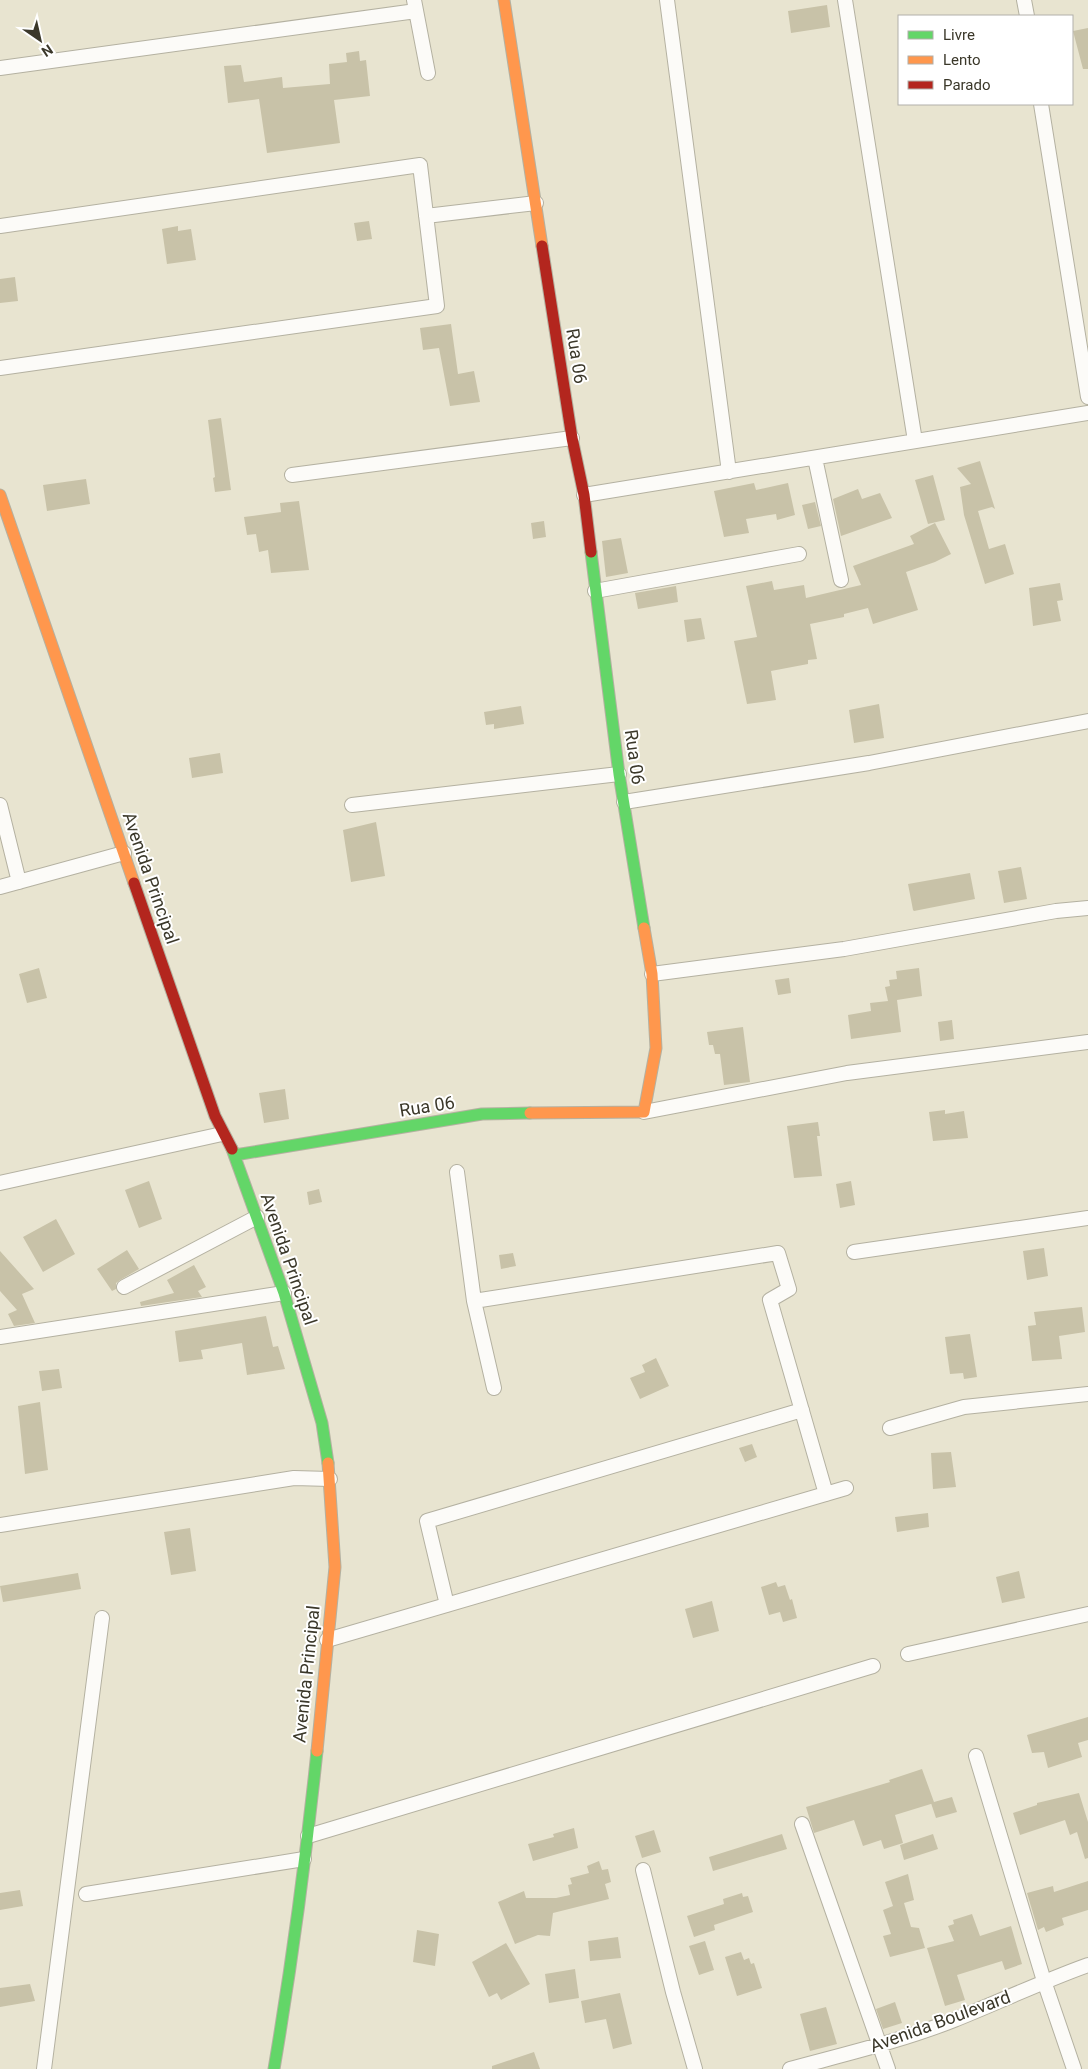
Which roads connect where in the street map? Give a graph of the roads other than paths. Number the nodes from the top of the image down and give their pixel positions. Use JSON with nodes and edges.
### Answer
{"nodes":[{"id":1,"x":504,"y":0,"type":"edge"},
{"id":2,"x":667,"y":0,"type":"edge"},
{"id":3,"x":845,"y":0,"type":"edge"},
{"id":4,"x":1024,"y":0,"type":"edge"},
{"id":5,"x":415,"y":5,"type":"edge"},
{"id":6,"x":1027,"y":15,"type":"edge"},
{"id":7,"x":0,"y":68,"type":"edge"},
{"id":8,"x":428,"y":72,"type":"dead end"},
{"id":9,"x":1041,"y":105,"type":"edge"},
{"id":10,"x":536,"y":203,"type":"junction"},
{"id":11,"x":426,"y":216,"type":"junction"},
{"id":12,"x":0,"y":226,"type":"edge"},
{"id":13,"x":0,"y":368,"type":"edge"},
{"id":14,"x":1088,"y":397,"type":"edge"},
{"id":15,"x":1088,"y":413,"type":"edge"},
{"id":16,"x":572,"y":438,"type":"junction"},
{"id":17,"x":915,"y":441,"type":"junction"},
{"id":18,"x":815,"y":458,"type":"junction"},
{"id":19,"x":730,"y":472,"type":"junction"},
{"id":20,"x":292,"y":475,"type":"dead end"},
{"id":21,"x":0,"y":495,"type":"edge"},
{"id":22,"x":584,"y":495,"type":"junction"},
{"id":23,"x":4,"y":516,"type":"edge"},
{"id":24,"x":800,"y":554,"type":"dead end"},
{"id":25,"x":841,"y":580,"type":"dead end"},
{"id":26,"x":595,"y":591,"type":"junction"},
{"id":27,"x":1088,"y":721,"type":"edge"},
{"id":28,"x":619,"y":774,"type":"junction"},
{"id":29,"x":624,"y":802,"type":"junction"},
{"id":30,"x":0,"y":805,"type":"edge"},
{"id":31,"x":352,"y":805,"type":"dead end"},
{"id":32,"x":124,"y":853,"type":"junction"},
{"id":33,"x":20,"y":882,"type":"junction"},
{"id":34,"x":0,"y":887,"type":"edge"},
{"id":35,"x":1088,"y":908,"type":"edge"},
{"id":36,"x":652,"y":974,"type":"junction"},
{"id":37,"x":1088,"y":1042,"type":"edge"},
{"id":38,"x":644,"y":1112,"type":"junction"},
{"id":39,"x":222,"y":1134,"type":"junction"},
{"id":40,"x":235,"y":1155,"type":"junction"},
{"id":41,"x":457,"y":1172,"type":"dead end"},
{"id":42,"x":0,"y":1183,"type":"edge"},
{"id":43,"x":257,"y":1217,"type":"junction"},
{"id":44,"x":1088,"y":1218,"type":"edge"},
{"id":45,"x":854,"y":1252,"type":"dead end"},
{"id":46,"x":124,"y":1287,"type":"dead end"},
{"id":47,"x":284,"y":1293,"type":"junction"},
{"id":48,"x":474,"y":1301,"type":"junction"},
{"id":49,"x":0,"y":1337,"type":"edge"},
{"id":50,"x":494,"y":1388,"type":"dead end"},
{"id":51,"x":1088,"y":1394,"type":"edge"},
{"id":52,"x":802,"y":1410,"type":"junction"},
{"id":53,"x":890,"y":1428,"type":"dead end"},
{"id":54,"x":330,"y":1479,"type":"junction"},
{"id":55,"x":846,"y":1488,"type":"dead end"},
{"id":56,"x":826,"y":1494,"type":"junction"},
{"id":57,"x":0,"y":1525,"type":"edge"},
{"id":58,"x":447,"y":1605,"type":"junction"},
{"id":59,"x":1088,"y":1614,"type":"edge"},
{"id":60,"x":102,"y":1618,"type":"dead end"},
{"id":61,"x":327,"y":1640,"type":"junction"},
{"id":62,"x":908,"y":1654,"type":"dead end"},
{"id":63,"x":873,"y":1666,"type":"dead end"},
{"id":64,"x":976,"y":1756,"type":"dead end"},
{"id":65,"x":802,"y":1824,"type":"dead end"},
{"id":66,"x":308,"y":1836,"type":"junction"},
{"id":67,"x":304,"y":1860,"type":"junction"},
{"id":68,"x":643,"y":1870,"type":"dead end"},
{"id":69,"x":86,"y":1894,"type":"dead end"},
{"id":70,"x":1088,"y":1965,"type":"edge"},
{"id":71,"x":1044,"y":1981,"type":"junction"},
{"id":72,"x":878,"y":2045,"type":"junction"},
{"id":73,"x":44,"y":2069,"type":"edge"},
{"id":74,"x":274,"y":2069,"type":"edge"},
{"id":75,"x":695,"y":2069,"type":"edge"},
{"id":76,"x":790,"y":2069,"type":"edge"},
{"id":77,"x":888,"y":2069,"type":"edge"},
{"id":78,"x":1074,"y":2069,"type":"edge"}],
"edges":[{"from":1,"to":10,"type":"street","name":"Rua 06"},
{"from":2,"to":19,"type":"street"},
{"from":3,"to":17,"type":"street"},
{"from":4,"to":6,"type":"street"},
{"from":5,"to":7,"type":"street"},
{"from":5,"to":8,"type":"street"},
{"from":9,"to":14,"type":"street"},
{"from":10,"to":11,"type":"street"},
{"from":10,"to":16,"type":"street","name":"Rua 06"},
{"from":11,"to":12,"type":"street"},
{"from":11,"to":13,"type":"street"},
{"from":15,"to":17,"type":"street"},
{"from":16,"to":20,"type":"street"},
{"from":16,"to":22,"type":"street","name":"Rua 06"},
{"from":17,"to":18,"type":"street"},
{"from":18,"to":19,"type":"street"},
{"from":18,"to":25,"type":"street"},
{"from":19,"to":22,"type":"street"},
{"from":21,"to":23,"type":"street","name":"Avenida Principal"},
{"from":22,"to":26,"type":"street","name":"Rua 06"},
{"from":23,"to":32,"type":"street","name":"Avenida Principal"},
{"from":24,"to":26,"type":"street"},
{"from":26,"to":28,"type":"street","name":"Rua 06"},
{"from":27,"to":29,"type":"street"},
{"from":28,"to":29,"type":"street","name":"Rua 06"},
{"from":28,"to":31,"type":"street"},
{"from":29,"to":36,"type":"street","name":"Rua 06"},
{"from":30,"to":33,"type":"street"},
{"from":32,"to":33,"type":"street"},
{"from":32,"to":39,"type":"street","name":"Avenida Principal"},
{"from":33,"to":34,"type":"street"},
{"from":35,"to":36,"type":"street"},
{"from":36,"to":38,"type":"street","name":"Rua 06"},
{"from":37,"to":38,"type":"street"},
{"from":38,"to":40,"type":"street","name":"Rua 06"},
{"from":39,"to":40,"type":"street","name":"Avenida Principal"},
{"from":39,"to":42,"type":"street"},
{"from":40,"to":43,"type":"street","name":"Avenida Principal"},
{"from":41,"to":48,"type":"street"},
{"from":43,"to":46,"type":"street"},
{"from":43,"to":47,"type":"street","name":"Avenida Principal"},
{"from":44,"to":45,"type":"street"},
{"from":47,"to":49,"type":"street"},
{"from":47,"to":54,"type":"street","name":"Avenida Principal"},
{"from":48,"to":50,"type":"street"},
{"from":48,"to":52,"type":"street"},
{"from":51,"to":53,"type":"street"},
{"from":52,"to":56,"type":"street"},
{"from":52,"to":58,"type":"street"},
{"from":54,"to":57,"type":"street"},
{"from":54,"to":61,"type":"street","name":"Avenida Principal"},
{"from":55,"to":56,"type":"street"},
{"from":56,"to":58,"type":"street"},
{"from":58,"to":61,"type":"street"},
{"from":59,"to":62,"type":"street"},
{"from":60,"to":73,"type":"street"},
{"from":61,"to":66,"type":"street","name":"Avenida Principal"},
{"from":63,"to":66,"type":"street"},
{"from":64,"to":71,"type":"street"},
{"from":65,"to":72,"type":"street"},
{"from":66,"to":67,"type":"street","name":"Avenida Principal"},
{"from":67,"to":69,"type":"street"},
{"from":67,"to":74,"type":"street","name":"Avenida Principal"},
{"from":68,"to":75,"type":"street"},
{"from":70,"to":71,"type":"street","name":"Avenida Boulevard"},
{"from":71,"to":72,"type":"street","name":"Avenida Boulevard"},
{"from":71,"to":78,"type":"street"},
{"from":72,"to":76,"type":"street","name":"Avenida Boulevard"},
{"from":72,"to":77,"type":"street"}]}
